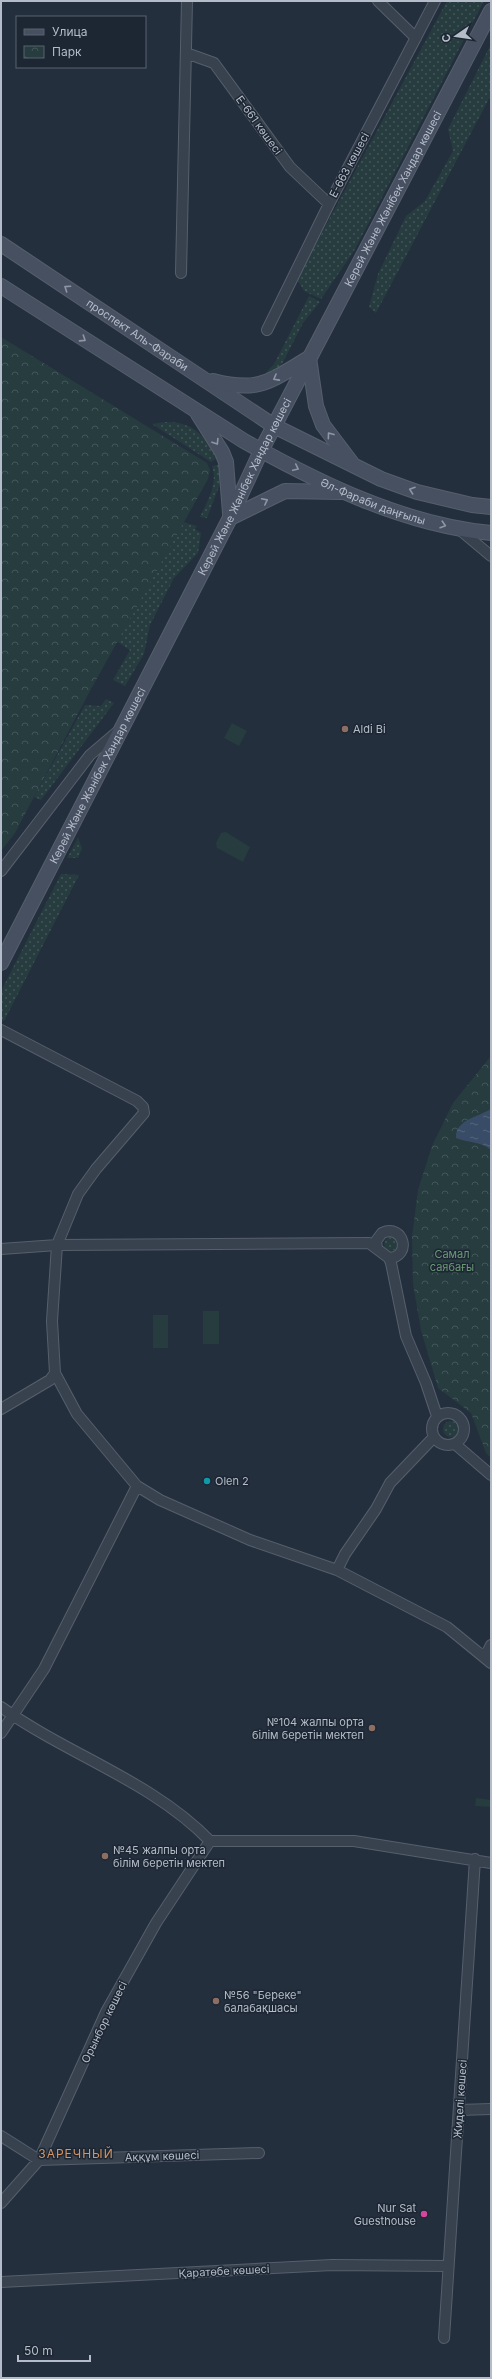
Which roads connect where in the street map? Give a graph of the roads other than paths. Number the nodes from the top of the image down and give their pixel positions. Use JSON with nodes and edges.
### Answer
{"nodes":[{"id":1,"x":187,"y":1,"type":"edge"},
{"id":2,"x":378,"y":1,"type":"edge"},
{"id":3,"x":436,"y":1,"type":"edge"},
{"id":4,"x":491,"y":11,"type":"edge"},
{"id":5,"x":416,"y":38,"type":"junction"},
{"id":6,"x":186,"y":52,"type":"junction"},
{"id":7,"x":329,"y":204,"type":"junction"},
{"id":8,"x":1,"y":244,"type":"edge"},
{"id":9,"x":181,"y":273,"type":"dead end"},
{"id":10,"x":1,"y":286,"type":"edge"},
{"id":11,"x":267,"y":330,"type":"dead end"},
{"id":12,"x":309,"y":358,"type":"junction"},
{"id":13,"x":204,"y":379,"type":"junction"},
{"id":14,"x":195,"y":410,"type":"junction"},
{"id":15,"x":274,"y":426,"type":"junction"},
{"id":16,"x":261,"y":451,"type":"junction"},
{"id":17,"x":354,"y":466,"type":"junction"},
{"id":18,"x":347,"y":492,"type":"junction"},
{"id":19,"x":491,"y":507,"type":"edge"},
{"id":20,"x":230,"y":518,"type":"junction"},
{"id":21,"x":460,"y":530,"type":"junction"},
{"id":22,"x":491,"y":533,"type":"edge"},
{"id":23,"x":491,"y":556,"type":"edge"},
{"id":24,"x":120,"y":730,"type":"junction"},
{"id":25,"x":1,"y":871,"type":"edge"},
{"id":26,"x":1,"y":963,"type":"edge"},
{"id":27,"x":2,"y":1032,"type":"edge"},
{"id":28,"x":57,"y":1245,"type":"junction"},
{"id":29,"x":1,"y":1248,"type":"edge"},
{"id":30,"x":377,"y":1248,"type":"junction"},
{"id":31,"x":389,"y":1258,"type":"junction"},
{"id":32,"x":56,"y":1373,"type":"junction"},
{"id":33,"x":1,"y":1409,"type":"edge"},
{"id":34,"x":437,"y":1416,"type":"junction"},
{"id":35,"x":434,"y":1436,"type":"junction"},
{"id":36,"x":455,"y":1444,"type":"junction"},
{"id":37,"x":491,"y":1475,"type":"edge"},
{"id":38,"x":137,"y":1486,"type":"junction"},
{"id":39,"x":337,"y":1570,"type":"junction"},
{"id":40,"x":491,"y":1646,"type":"edge"},
{"id":41,"x":481,"y":1654,"type":"junction"},
{"id":42,"x":491,"y":1663,"type":"edge"},
{"id":43,"x":1,"y":1707,"type":"edge"},
{"id":44,"x":12,"y":1715,"type":"junction"},
{"id":45,"x":1,"y":1733,"type":"edge"},
{"id":46,"x":210,"y":1841,"type":"junction"},
{"id":47,"x":475,"y":1859,"type":"junction"},
{"id":48,"x":491,"y":1863,"type":"edge"},
{"id":49,"x":491,"y":2109,"type":"edge"},
{"id":50,"x":459,"y":2110,"type":"junction"},
{"id":51,"x":1,"y":2136,"type":"edge"},
{"id":52,"x":259,"y":2153,"type":"dead end"},
{"id":53,"x":39,"y":2160,"type":"junction"},
{"id":54,"x":1,"y":2203,"type":"edge"},
{"id":55,"x":447,"y":2266,"type":"junction"},
{"id":56,"x":1,"y":2282,"type":"edge"},
{"id":57,"x":444,"y":2338,"type":"dead end"}],
"edges":[{"from":1,"to":6,"type":"street"},
{"from":2,"to":5,"type":"street"},
{"from":3,"to":5,"type":"street","name":"Е-663 көшесі"},
{"from":4,"to":12,"type":"main road","name":"Керей Және Жәнібек Хандар көшесі"},
{"from":5,"to":7,"type":"street","name":"Е-663 көшесі"},
{"from":6,"to":7,"type":"street","name":"Е-661 көшесі"},
{"from":6,"to":9,"type":"street"},
{"from":7,"to":11,"type":"street","name":"Е-663 көшесі"},
{"from":13,"to":8,"type":"main road","name":"проспект Аль-Фараби","one_way":true},
{"from":10,"to":14,"type":"main road","one_way":true},
{"from":12,"to":13,"type":"main road","one_way":true},
{"from":12,"to":15,"type":"main road","name":"Керей Және Жәнібек Хандар көшесі"},
{"from":17,"to":12,"type":"main road","one_way":true},
{"from":13,"to":15,"type":"main road","name":"проспект Аль-Фараби"},
{"from":14,"to":16,"type":"main road"},
{"from":14,"to":20,"type":"main road","one_way":true},
{"from":15,"to":16,"type":"main road","name":"Керей Және Жәнібек Хандар көшесі"},
{"from":15,"to":17,"type":"main road","name":"Әл-Фараби даңғылы"},
{"from":16,"to":18,"type":"main road","name":"Әл-Фараби даңғылы","one_way":true},
{"from":16,"to":20,"type":"main road","name":"Керей Және Жәнібек Хандар көшесі"},
{"from":19,"to":17,"type":"main road","name":"Әл-Фараби даңғылы","one_way":true},
{"from":20,"to":18,"type":"main road","one_way":true},
{"from":18,"to":21,"type":"main road","name":"Әл-Фараби даңғылы","one_way":true},
{"from":20,"to":24,"type":"main road","name":"Керей Және Жәнібек Хандар көшесі"},
{"from":21,"to":22,"type":"main road","name":"Әл-Фараби даңғылы"},
{"from":21,"to":23,"type":"street"},
{"from":24,"to":25,"type":"street"},
{"from":24,"to":26,"type":"main road","name":"Керей Және Жәнібек Хандар көшесі"},
{"from":27,"to":28,"type":"street"},
{"from":28,"to":29,"type":"street"},
{"from":28,"to":30,"type":"street"},
{"from":28,"to":32,"type":"street"},
{"from":30,"to":31,"type":"street"},
{"from":30,"to":31,"type":"street"},
{"from":31,"to":34,"type":"street"},
{"from":32,"to":33,"type":"street"},
{"from":32,"to":38,"type":"street"},
{"from":34,"to":35,"type":"street"},
{"from":34,"to":36,"type":"street"},
{"from":35,"to":36,"type":"street"},
{"from":35,"to":39,"type":"street"},
{"from":36,"to":37,"type":"street"},
{"from":38,"to":39,"type":"street"},
{"from":38,"to":44,"type":"street"},
{"from":39,"to":41,"type":"street"},
{"from":40,"to":41,"type":"street"},
{"from":41,"to":42,"type":"street"},
{"from":43,"to":44,"type":"street"},
{"from":44,"to":45,"type":"street"},
{"from":44,"to":46,"type":"street"},
{"from":46,"to":47,"type":"street"},
{"from":46,"to":53,"type":"street","name":"Орынбор көшесі"},
{"from":47,"to":48,"type":"street"},
{"from":47,"to":50,"type":"street","name":"Жиделі көшесі"},
{"from":49,"to":50,"type":"street"},
{"from":50,"to":55,"type":"street","name":"Жиделі көшесі"},
{"from":51,"to":53,"type":"street"},
{"from":52,"to":53,"type":"street","name":"Аққұм көшесі"},
{"from":53,"to":54,"type":"street","name":"Орынбор көшесі"},
{"from":55,"to":56,"type":"street","name":"Қаратөбе көшесі"},
{"from":55,"to":57,"type":"street","name":"Жиделі көшесі"}]}
